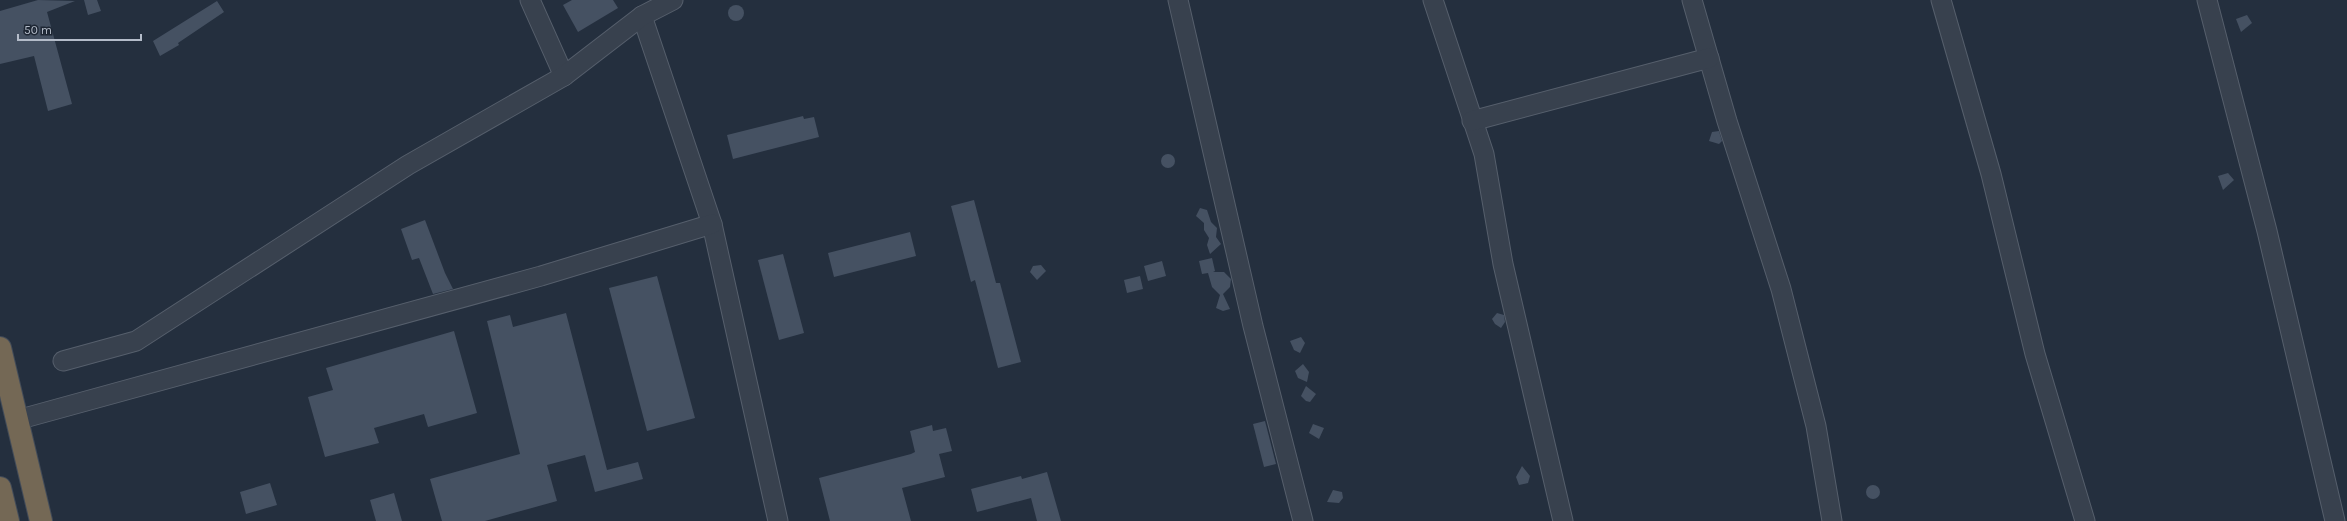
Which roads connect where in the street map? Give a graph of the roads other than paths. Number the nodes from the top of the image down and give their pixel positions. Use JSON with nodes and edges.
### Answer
{"nodes":[{"id":1,"x":530,"y":0,"type":"edge"},
{"id":2,"x":673,"y":0,"type":"edge"},
{"id":3,"x":1178,"y":0,"type":"edge"},
{"id":4,"x":1433,"y":0,"type":"edge"},
{"id":5,"x":1692,"y":0,"type":"edge"},
{"id":6,"x":1941,"y":0,"type":"edge"},
{"id":7,"x":2207,"y":0,"type":"edge"},
{"id":8,"x":642,"y":16,"type":"junction"},
{"id":9,"x":1709,"y":58,"type":"junction"},
{"id":10,"x":564,"y":76,"type":"junction"},
{"id":11,"x":1472,"y":121,"type":"junction"},
{"id":12,"x":712,"y":224,"type":"junction"},
{"id":13,"x":0,"y":348,"type":"edge"},
{"id":14,"x":63,"y":361,"type":"dead end"},
{"id":15,"x":17,"y":420,"type":"junction"},
{"id":16,"x":0,"y":488,"type":"edge"},
{"id":17,"x":8,"y":521,"type":"edge"},
{"id":18,"x":41,"y":521,"type":"edge"},
{"id":19,"x":778,"y":521,"type":"edge"},
{"id":20,"x":1303,"y":521,"type":"edge"},
{"id":21,"x":1563,"y":521,"type":"edge"},
{"id":22,"x":1832,"y":521,"type":"edge"},
{"id":23,"x":2085,"y":521,"type":"edge"},
{"id":24,"x":2335,"y":521,"type":"edge"}],
"edges":[{"from":1,"to":10,"type":"street"},
{"from":2,"to":8,"type":"street"},
{"from":3,"to":20,"type":"street"},
{"from":4,"to":11,"type":"street"},
{"from":5,"to":9,"type":"street"},
{"from":6,"to":23,"type":"street"},
{"from":7,"to":24,"type":"street"},
{"from":8,"to":10,"type":"street"},
{"from":8,"to":12,"type":"street"},
{"from":9,"to":11,"type":"street"},
{"from":9,"to":22,"type":"street"},
{"from":10,"to":14,"type":"street"},
{"from":11,"to":21,"type":"street"},
{"from":12,"to":15,"type":"street"},
{"from":12,"to":19,"type":"street"},
{"from":13,"to":15,"type":"highway"},
{"from":15,"to":18,"type":"highway"},
{"from":16,"to":17,"type":"highway"}]}
